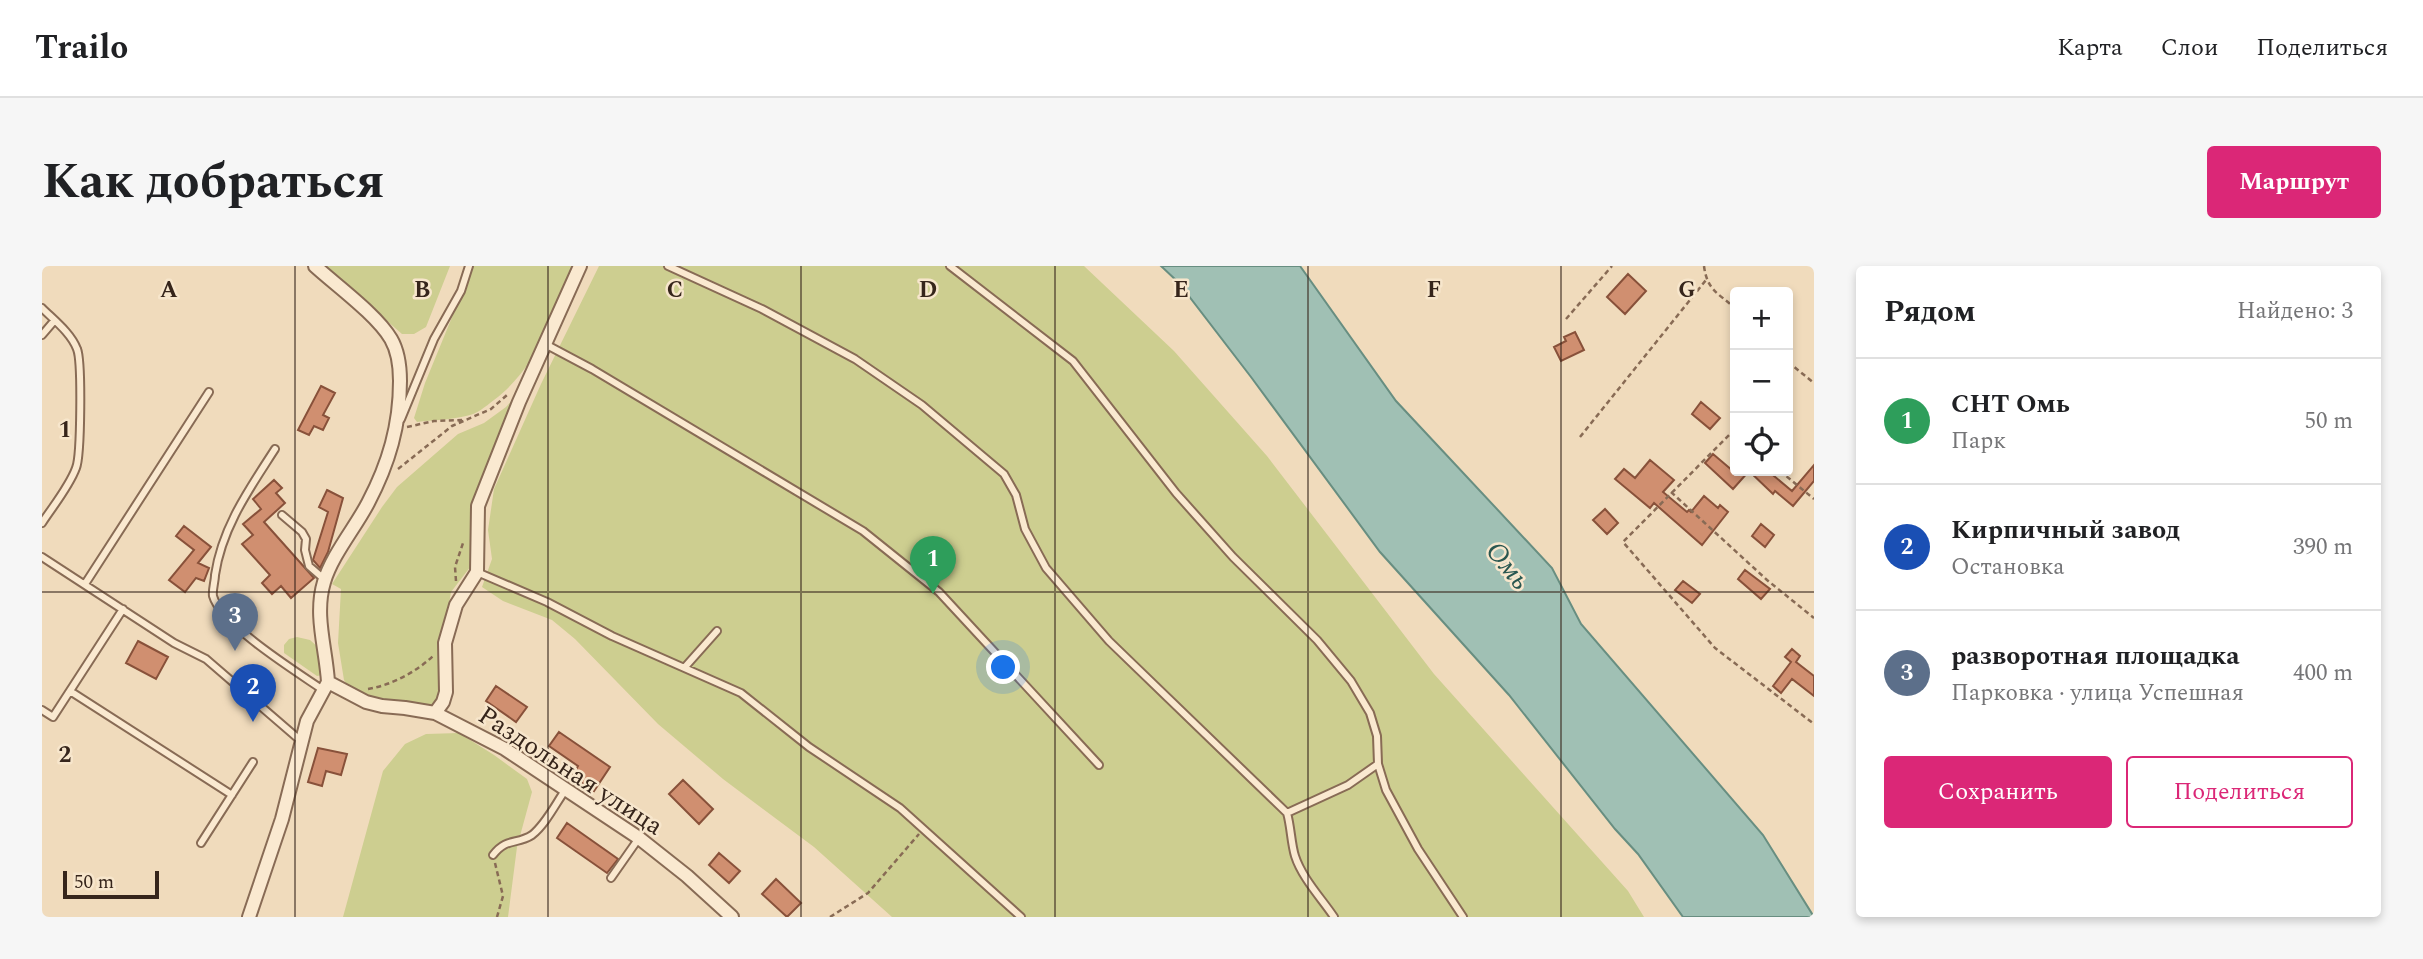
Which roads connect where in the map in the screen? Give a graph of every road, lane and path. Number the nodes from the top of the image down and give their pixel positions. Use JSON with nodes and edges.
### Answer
{"nodes":[{"id":1,"x":314,"y":266,"type":"edge"},
{"id":2,"x":469,"y":266,"type":"edge"},
{"id":3,"x":580,"y":266,"type":"edge"},
{"id":4,"x":668,"y":266,"type":"edge"},
{"id":5,"x":950,"y":266,"type":"edge"},
{"id":6,"x":1612,"y":266,"type":"edge"},
{"id":7,"x":1704,"y":266,"type":"edge"},
{"id":8,"x":1706,"y":281,"type":"junction"},
{"id":9,"x":1730,"y":304,"type":"edge"},
{"id":10,"x":42,"y":308,"type":"edge"},
{"id":11,"x":1566,"y":319,"type":"dead end"},
{"id":12,"x":54,"y":321,"type":"junction"},
{"id":13,"x":42,"y":335,"type":"edge"},
{"id":14,"x":545,"y":344,"type":"junction"},
{"id":15,"x":1793,"y":368,"type":"edge"},
{"id":16,"x":1814,"y":383,"type":"edge"},
{"id":17,"x":209,"y":392,"type":"dead end"},
{"id":18,"x":511,"y":392,"type":"dead end"},
{"id":19,"x":467,"y":420,"type":"junction"},
{"id":20,"x":397,"y":430,"type":"junction"},
{"id":21,"x":1730,"y":436,"type":"edge"},
{"id":22,"x":1580,"y":437,"type":"dead end"},
{"id":23,"x":275,"y":449,"type":"dead end"},
{"id":24,"x":396,"y":470,"type":"dead end"},
{"id":25,"x":1786,"y":476,"type":"edge"},
{"id":26,"x":1671,"y":492,"type":"junction"},
{"id":27,"x":1814,"y":499,"type":"edge"},
{"id":28,"x":282,"y":514,"type":"dead end"},
{"id":29,"x":42,"y":523,"type":"edge"},
{"id":30,"x":468,"y":531,"type":"dead end"},
{"id":31,"x":42,"y":557,"type":"edge"},
{"id":32,"x":477,"y":572,"type":"junction"},
{"id":33,"x":324,"y":579,"type":"junction"},
{"id":34,"x":85,"y":584,"type":"junction"},
{"id":35,"x":456,"y":605,"type":"junction"},
{"id":36,"x":123,"y":609,"type":"junction"},
{"id":37,"x":1814,"y":618,"type":"edge"},
{"id":38,"x":717,"y":631,"type":"dead end"},
{"id":39,"x":446,"y":643,"type":"junction"},
{"id":40,"x":685,"y":667,"type":"junction"},
{"id":41,"x":325,"y":686,"type":"junction"},
{"id":42,"x":70,"y":691,"type":"junction"},
{"id":43,"x":348,"y":692,"type":"junction"},
{"id":44,"x":42,"y":710,"type":"edge"},
{"id":45,"x":435,"y":713,"type":"junction"},
{"id":46,"x":1814,"y":724,"type":"edge"},
{"id":47,"x":301,"y":741,"type":"junction"},
{"id":48,"x":253,"y":762,"type":"dead end"},
{"id":49,"x":1378,"y":764,"type":"junction"},
{"id":50,"x":1099,"y":765,"type":"dead end"},
{"id":51,"x":566,"y":789,"type":"junction"},
{"id":52,"x":232,"y":795,"type":"junction"},
{"id":53,"x":1287,"y":813,"type":"junction"},
{"id":54,"x":922,"y":830,"type":"junction"},
{"id":55,"x":639,"y":838,"type":"junction"},
{"id":56,"x":201,"y":843,"type":"dead end"},
{"id":57,"x":493,"y":855,"type":"joint"},
{"id":58,"x":611,"y":878,"type":"dead end"},
{"id":59,"x":249,"y":917,"type":"edge"},
{"id":60,"x":496,"y":917,"type":"edge"},
{"id":61,"x":732,"y":917,"type":"edge"},
{"id":62,"x":830,"y":917,"type":"edge"},
{"id":63,"x":1021,"y":917,"type":"edge"},
{"id":64,"x":1334,"y":917,"type":"edge"},
{"id":65,"x":1463,"y":917,"type":"edge"}],
"edges":[{"from":1,"to":20,"type":"street"},
{"from":2,"to":20,"type":"lane"},
{"from":3,"to":14,"type":"street"},
{"from":4,"to":53,"type":"lane"},
{"from":5,"to":49,"type":"lane"},
{"from":6,"to":11,"type":"path"},
{"from":7,"to":8,"type":"path"},
{"from":8,"to":9,"type":"path"},
{"from":8,"to":22,"type":"path"},
{"from":10,"to":12,"type":"lane"},
{"from":12,"to":13,"type":"lane"},
{"from":12,"to":29,"type":"lane"},
{"from":14,"to":32,"type":"street"},
{"from":14,"to":50,"type":"lane"},
{"from":15,"to":16,"type":"path"},
{"from":17,"to":34,"type":"lane"},
{"from":18,"to":19,"type":"path"},
{"from":19,"to":20,"type":"path"},
{"from":19,"to":24,"type":"path"},
{"from":20,"to":33,"type":"street"},
{"from":21,"to":26,"type":"path"},
{"from":23,"to":41,"type":"lane"},
{"from":25,"to":27,"type":"path"},
{"from":26,"to":37,"type":"path"},
{"from":26,"to":46,"type":"path"},
{"from":28,"to":33,"type":"lane"},
{"from":30,"to":35,"type":"path"},
{"from":31,"to":34,"type":"lane"},
{"from":32,"to":35,"type":"street"},
{"from":32,"to":40,"type":"lane"},
{"from":33,"to":41,"type":"street"},
{"from":34,"to":36,"type":"lane"},
{"from":35,"to":39,"type":"street"},
{"from":36,"to":42,"type":"lane"},
{"from":36,"to":47,"type":"lane"},
{"from":38,"to":40,"type":"lane"},
{"from":39,"to":43,"type":"path"},
{"from":39,"to":45,"type":"street"},
{"from":40,"to":54,"type":"lane"},
{"from":41,"to":43,"type":"street","name":"Раздольная улица"},
{"from":41,"to":47,"type":"street"},
{"from":42,"to":44,"type":"lane"},
{"from":42,"to":52,"type":"lane"},
{"from":43,"to":45,"type":"street","name":"Раздольная улица"},
{"from":45,"to":51,"type":"street","name":"Раздольная улица"},
{"from":47,"to":59,"type":"street"},
{"from":48,"to":52,"type":"lane"},
{"from":49,"to":53,"type":"lane"},
{"from":49,"to":65,"type":"lane"},
{"from":51,"to":55,"type":"street","name":"Раздольная улица"},
{"from":51,"to":57,"type":"lane"},
{"from":52,"to":56,"type":"lane"},
{"from":53,"to":64,"type":"lane"},
{"from":54,"to":62,"type":"path"},
{"from":54,"to":63,"type":"lane"},
{"from":55,"to":58,"type":"lane"},
{"from":55,"to":61,"type":"street","name":"Раздольная улица"},
{"from":57,"to":60,"type":"path"}]}
